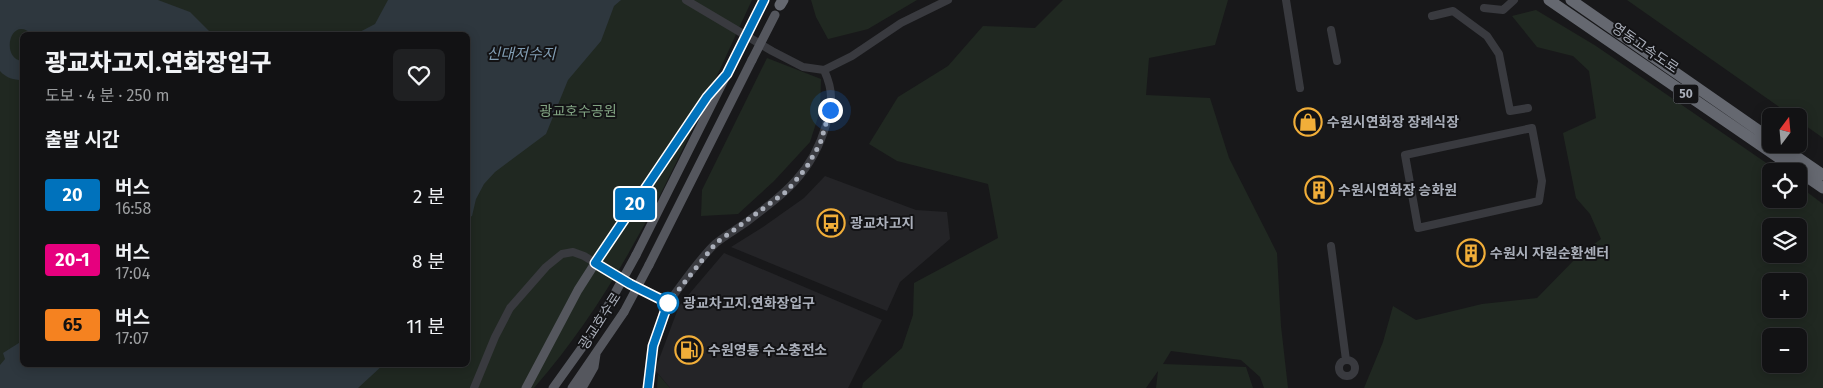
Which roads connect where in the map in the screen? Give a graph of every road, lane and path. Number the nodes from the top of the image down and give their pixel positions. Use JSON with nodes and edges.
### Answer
{"nodes":[{"id":1,"x":686,"y":0,"type":"edge"},
{"id":2,"x":948,"y":0,"type":"edge"},
{"id":3,"x":1286,"y":0,"type":"edge"},
{"id":4,"x":1514,"y":0,"type":"edge"},
{"id":5,"x":1549,"y":0,"type":"edge"},
{"id":6,"x":1571,"y":0,"type":"edge"},
{"id":7,"x":762,"y":4,"type":"edge"},
{"id":8,"x":781,"y":5,"type":"edge"},
{"id":9,"x":1484,"y":8,"type":"dead end"},
{"id":10,"x":1432,"y":16,"type":"dead end"},
{"id":11,"x":1331,"y":30,"type":"dead end"},
{"id":12,"x":1337,"y":61,"type":"dead end"},
{"id":13,"x":824,"y":70,"type":"junction"},
{"id":14,"x":727,"y":74,"type":"junction"},
{"id":15,"x":1300,"y":88,"type":"dead end"},
{"id":16,"x":1528,"y":108,"type":"dead end"},
{"id":17,"x":1532,"y":128,"type":"joint"},
{"id":18,"x":1762,"y":133,"type":"edge"},
{"id":19,"x":1791,"y":153,"type":"edge"},
{"id":20,"x":1823,"y":175,"type":"edge"},
{"id":21,"x":1823,"y":188,"type":"edge"},
{"id":22,"x":1331,"y":246,"type":"dead end"},
{"id":23,"x":595,"y":263,"type":"junction"},
{"id":24,"x":668,"y":303,"type":"junction"},
{"id":25,"x":596,"y":352,"type":"junction"},
{"id":26,"x":1346,"y":360,"type":"dead end"},
{"id":27,"x":474,"y":388,"type":"edge"},
{"id":28,"x":526,"y":388,"type":"edge"},
{"id":29,"x":552,"y":388,"type":"edge"},
{"id":30,"x":572,"y":388,"type":"edge"},
{"id":31,"x":582,"y":388,"type":"edge"},
{"id":32,"x":648,"y":388,"type":"edge"}],
"edges":[{"from":1,"to":13,"type":"street"},
{"from":2,"to":13,"type":"street"},
{"from":3,"to":15,"type":"street"},
{"from":4,"to":9,"type":"street"},
{"from":5,"to":21,"type":"highway","name":"영동고속도로","number":"50"},
{"from":6,"to":18,"type":"highway","name":"영동고속도로","number":"50"},
{"from":7,"to":14,"type":"main road","name":"광교호수로","bridge":true},
{"from":8,"to":25,"type":"main road","name":"광교호수로","bridge":true},
{"from":10,"to":16,"type":"street"},
{"from":11,"to":12,"type":"street"},
{"from":13,"to":24,"type":"street"},
{"from":14,"to":23,"type":"main road"},
{"from":14,"to":29,"type":"main road","name":"광교호수로","bridge":true},
{"from":17,"to":17,"type":"street"},
{"from":19,"to":20,"type":"highway"},
{"from":22,"to":26,"type":"street"},
{"from":23,"to":24,"type":"street"},
{"from":23,"to":27,"type":"street"},
{"from":23,"to":28,"type":"main road"},
{"from":24,"to":32,"type":"main road"},
{"from":25,"to":30,"type":"main road","name":"광교호수로"},
{"from":25,"to":31,"type":"main road"}]}
